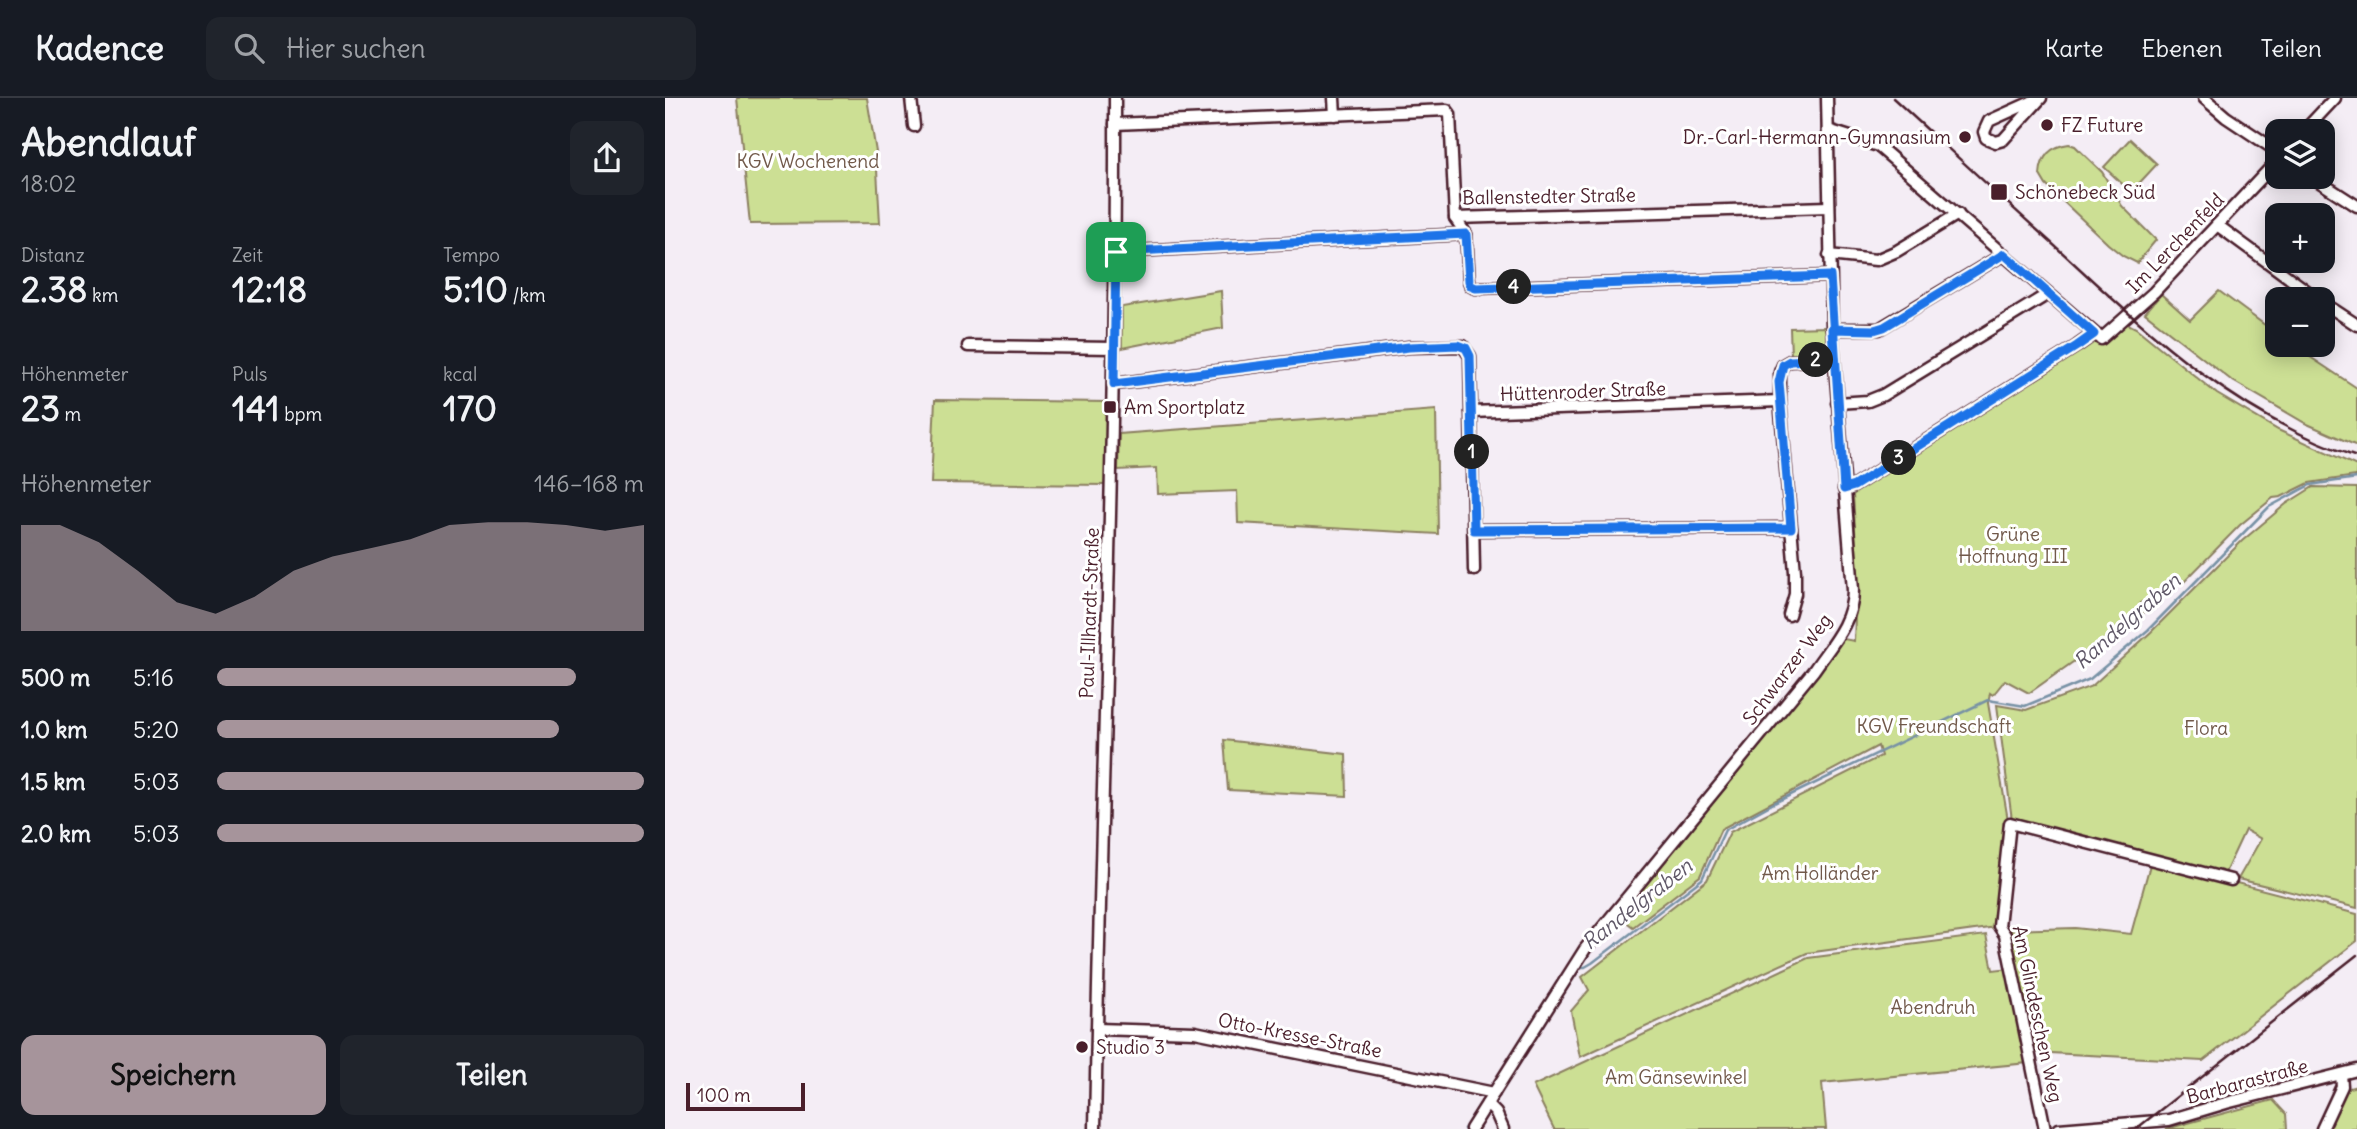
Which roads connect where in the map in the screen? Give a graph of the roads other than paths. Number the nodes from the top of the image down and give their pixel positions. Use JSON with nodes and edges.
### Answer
{"nodes":[{"id":1,"x":911,"y":98,"type":"edge"},
{"id":2,"x":1115,"y":98,"type":"edge"},
{"id":3,"x":1334,"y":98,"type":"edge"},
{"id":4,"x":1827,"y":98,"type":"edge"},
{"id":5,"x":2041,"y":98,"type":"edge"},
{"id":6,"x":2204,"y":98,"type":"edge"},
{"id":7,"x":2335,"y":98,"type":"edge"},
{"id":8,"x":1335,"y":115,"type":"junction"},
{"id":9,"x":2315,"y":119,"type":"edge"},
{"id":10,"x":1115,"y":124,"type":"junction"},
{"id":11,"x":914,"y":126,"type":"dead end"},
{"id":12,"x":1828,"y":130,"type":"junction"},
{"id":13,"x":2265,"y":144,"type":"edge"},
{"id":14,"x":2265,"y":174,"type":"edge"},
{"id":15,"x":2331,"y":189,"type":"edge"},
{"id":16,"x":2357,"y":206,"type":"edge"},
{"id":17,"x":1829,"y":207,"type":"junction"},
{"id":18,"x":1958,"y":214,"type":"junction"},
{"id":19,"x":1455,"y":218,"type":"junction"},
{"id":20,"x":2217,"y":225,"type":"junction"},
{"id":21,"x":1466,"y":234,"type":"junction"},
{"id":22,"x":1116,"y":252,"type":"junction"},
{"id":23,"x":2004,"y":254,"type":"junction"},
{"id":24,"x":1829,"y":255,"type":"junction"},
{"id":25,"x":1830,"y":276,"type":"junction"},
{"id":26,"x":2302,"y":287,"type":"edge"},
{"id":27,"x":2048,"y":294,"type":"junction"},
{"id":28,"x":2335,"y":311,"type":"edge"},
{"id":29,"x":2357,"y":325,"type":"edge"},
{"id":30,"x":1832,"y":329,"type":"junction"},
{"id":31,"x":2094,"y":334,"type":"junction"},
{"id":32,"x":968,"y":346,"type":"dead end"},
{"id":33,"x":1114,"y":348,"type":"junction"},
{"id":34,"x":1834,"y":359,"type":"junction"},
{"id":35,"x":1114,"y":384,"type":"junction"},
{"id":36,"x":1780,"y":401,"type":"junction"},
{"id":37,"x":1837,"y":403,"type":"junction"},
{"id":38,"x":1471,"y":412,"type":"junction"},
{"id":39,"x":1844,"y":489,"type":"junction"},
{"id":40,"x":1791,"y":528,"type":"junction"},
{"id":41,"x":1474,"y":530,"type":"junction"},
{"id":42,"x":1474,"y":570,"type":"dead end"},
{"id":43,"x":1789,"y":615,"type":"dead end"},
{"id":44,"x":2231,"y":880,"type":"dead end"},
{"id":45,"x":1097,"y":1029,"type":"junction"},
{"id":46,"x":2357,"y":1070,"type":"edge"},
{"id":47,"x":2341,"y":1074,"type":"junction"},
{"id":48,"x":1493,"y":1093,"type":"junction"},
{"id":49,"x":1487,"y":1104,"type":"junction"},
{"id":50,"x":2158,"y":1125,"type":"edge"},
{"id":51,"x":1095,"y":1129,"type":"edge"},
{"id":52,"x":1471,"y":1129,"type":"edge"},
{"id":53,"x":1503,"y":1129,"type":"edge"},
{"id":54,"x":2045,"y":1129,"type":"edge"},
{"id":55,"x":2059,"y":1129,"type":"edge"},
{"id":56,"x":2322,"y":1129,"type":"edge"}],
"edges":[{"from":1,"to":11,"type":"street"},
{"from":2,"to":10,"type":"street","name":"Paul-Illhardt-Straße"},
{"from":3,"to":8,"type":"street"},
{"from":4,"to":12,"type":"street","name":"Schwarzer Weg"},
{"from":5,"to":5,"type":"street"},
{"from":6,"to":13,"type":"street"},
{"from":7,"to":9,"type":"street"},
{"from":8,"to":10,"type":"street","name":"Ballenstedter Straße"},
{"from":8,"to":19,"type":"street","name":"Ballenstedter Straße"},
{"from":10,"to":22,"type":"street","name":"Paul-Illhardt-Straße"},
{"from":12,"to":17,"type":"street","name":"Schwarzer Weg"},
{"from":12,"to":18,"type":"street"},
{"from":14,"to":20,"type":"street","name":"Im Lerchenfeld"},
{"from":15,"to":16,"type":"street"},
{"from":17,"to":19,"type":"street","name":"Ballenstedter Straße"},
{"from":17,"to":24,"type":"street","name":"Schwarzer Weg"},
{"from":18,"to":23,"type":"street"},
{"from":18,"to":24,"type":"street"},
{"from":19,"to":21,"type":"street"},
{"from":20,"to":26,"type":"street"},
{"from":20,"to":31,"type":"street","name":"Im Lerchenfeld"},
{"from":21,"to":22,"type":"street"},
{"from":21,"to":25,"type":"street"},
{"from":22,"to":33,"type":"street","name":"Paul-Illhardt-Straße"},
{"from":23,"to":27,"type":"street"},
{"from":23,"to":30,"type":"street"},
{"from":24,"to":25,"type":"street","name":"Schwarzer Weg"},
{"from":25,"to":30,"type":"street","name":"Schwarzer Weg"},
{"from":27,"to":31,"type":"street"},
{"from":27,"to":37,"type":"street"},
{"from":28,"to":29,"type":"street"},
{"from":30,"to":34,"type":"street","name":"Schwarzer Weg"},
{"from":31,"to":39,"type":"street"},
{"from":32,"to":33,"type":"street"},
{"from":33,"to":35,"type":"street","name":"Paul-Illhardt-Straße"},
{"from":34,"to":36,"type":"street"},
{"from":34,"to":37,"type":"street","name":"Schwarzer Weg"},
{"from":35,"to":38,"type":"street"},
{"from":35,"to":45,"type":"street","name":"Paul-Illhardt-Straße"},
{"from":36,"to":38,"type":"street","name":"Hüttenroder Straße"},
{"from":36,"to":40,"type":"street"},
{"from":37,"to":39,"type":"street","name":"Schwarzer Weg"},
{"from":38,"to":41,"type":"street"},
{"from":39,"to":48,"type":"street","name":"Schwarzer Weg"},
{"from":40,"to":41,"type":"street"},
{"from":40,"to":43,"type":"street"},
{"from":41,"to":42,"type":"street"},
{"from":44,"to":54,"type":"street","name":"Am Glindeschen Weg"},
{"from":45,"to":48,"type":"street","name":"Otto-Kresse-Straße"},
{"from":45,"to":51,"type":"street","name":"Paul-Illhardt-Straße"},
{"from":46,"to":47,"type":"street","name":"Barbarastraße"},
{"from":47,"to":50,"type":"street","name":"Barbarastraße"},
{"from":47,"to":56,"type":"street"},
{"from":48,"to":49,"type":"street"},
{"from":49,"to":52,"type":"street"},
{"from":49,"to":53,"type":"street"},
{"from":50,"to":55,"type":"street","name":"Barbarastraße"}]}
